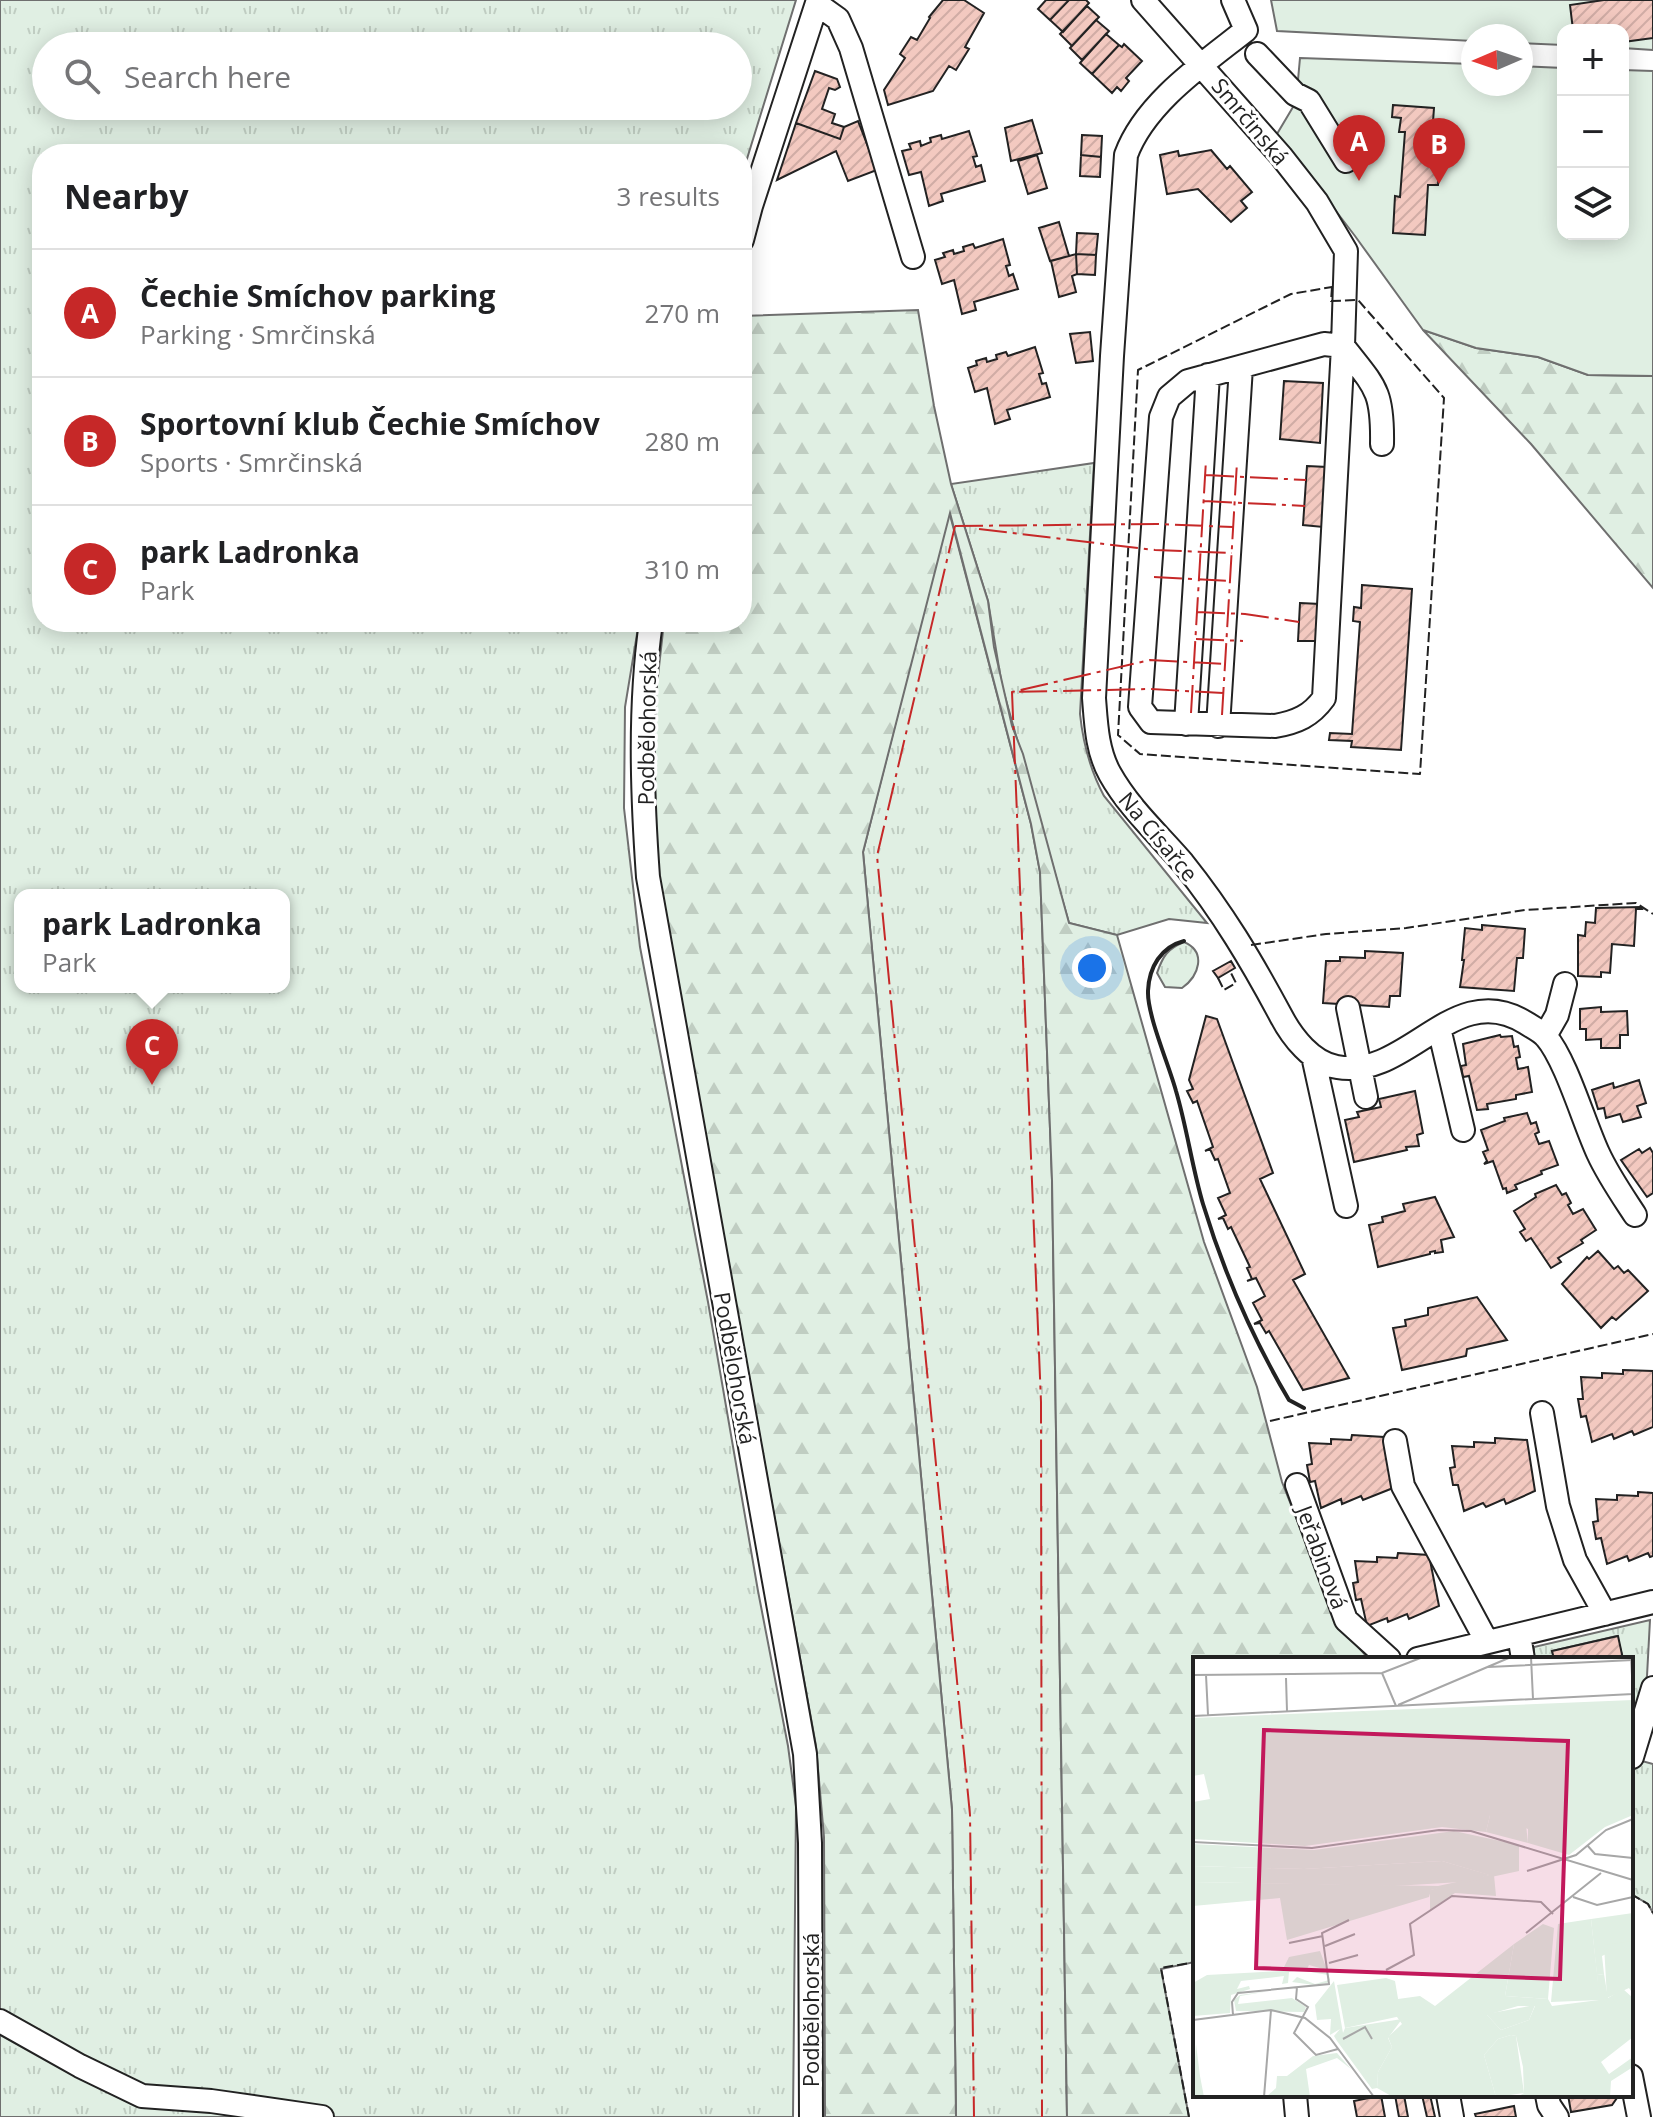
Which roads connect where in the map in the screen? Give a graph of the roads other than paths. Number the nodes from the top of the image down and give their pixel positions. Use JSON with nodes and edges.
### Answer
{"nodes":[{"id":1,"x":1143,"y":0,"type":"edge"},
{"id":2,"x":1233,"y":0,"type":"edge"},
{"id":3,"x":817,"y":1,"type":"edge"},
{"id":4,"x":1257,"y":54,"type":"dead end"},
{"id":5,"x":1203,"y":64,"type":"junction"},
{"id":6,"x":1346,"y":161,"type":"dead end"},
{"id":7,"x":752,"y":203,"type":"edge"},
{"id":8,"x":913,"y":257,"type":"dead end"},
{"id":9,"x":1343,"y":346,"type":"junction"},
{"id":10,"x":1241,"y":367,"type":"junction"},
{"id":11,"x":1208,"y":375,"type":"junction"},
{"id":12,"x":1382,"y":444,"type":"dead end"},
{"id":13,"x":649,"y":632,"type":"edge"},
{"id":14,"x":1186,"y":724,"type":"junction"},
{"id":15,"x":1218,"y":726,"type":"junction"},
{"id":16,"x":1565,"y":984,"type":"dead end"},
{"id":17,"x":1348,"y":1008,"type":"dead end"},
{"id":18,"x":1439,"y":1028,"type":"junction"},
{"id":19,"x":1545,"y":1036,"type":"junction"},
{"id":20,"x":1313,"y":1056,"type":"junction"},
{"id":21,"x":1359,"y":1070,"type":"junction"},
{"id":22,"x":1366,"y":1097,"type":"dead end"},
{"id":23,"x":1463,"y":1130,"type":"dead end"},
{"id":24,"x":1346,"y":1206,"type":"dead end"},
{"id":25,"x":1635,"y":1215,"type":"dead end"},
{"id":26,"x":1542,"y":1413,"type":"dead end"},
{"id":27,"x":1395,"y":1441,"type":"dead end"},
{"id":28,"x":1297,"y":1485,"type":"dead end"},
{"id":29,"x":1653,"y":1602,"type":"edge"},
{"id":30,"x":1605,"y":1614,"type":"junction"},
{"id":31,"x":1519,"y":1635,"type":"junction"},
{"id":32,"x":1487,"y":1642,"type":"junction"},
{"id":33,"x":1387,"y":1657,"type":"edge"},
{"id":34,"x":1426,"y":1657,"type":"edge"},
{"id":35,"x":1523,"y":1657,"type":"edge"},
{"id":36,"x":1653,"y":1688,"type":"edge"},
{"id":37,"x":1633,"y":1754,"type":"edge"},
{"id":38,"x":0,"y":2021,"type":"edge"},
{"id":39,"x":1633,"y":2086,"type":"edge"},
{"id":40,"x":1295,"y":2097,"type":"edge"},
{"id":41,"x":1448,"y":2097,"type":"edge"},
{"id":42,"x":322,"y":2117,"type":"edge"},
{"id":43,"x":811,"y":2117,"type":"edge"},
{"id":44,"x":1297,"y":2117,"type":"edge"},
{"id":45,"x":1452,"y":2117,"type":"edge"},
{"id":46,"x":1639,"y":2117,"type":"edge"}],
"edges":[{"from":1,"to":5,"type":"street","name":"Smrčinská"},
{"from":2,"to":5,"type":"street","name":"Na Císařce"},
{"from":3,"to":7,"type":"street"},
{"from":3,"to":8,"type":"street"},
{"from":4,"to":6,"type":"street"},
{"from":5,"to":9,"type":"street","name":"Smrčinská"},
{"from":5,"to":20,"type":"street","name":"Na Císařce"},
{"from":9,"to":10,"type":"street"},
{"from":9,"to":12,"type":"street"},
{"from":9,"to":15,"type":"street"},
{"from":10,"to":11,"type":"street"},
{"from":10,"to":15,"type":"street"},
{"from":11,"to":14,"type":"street"},
{"from":11,"to":14,"type":"street"},
{"from":13,"to":43,"type":"street","name":"Podbělohorská"},
{"from":14,"to":15,"type":"street"},
{"from":16,"to":19,"type":"street"},
{"from":17,"to":21,"type":"street"},
{"from":18,"to":19,"type":"street"},
{"from":18,"to":21,"type":"street"},
{"from":18,"to":23,"type":"street"},
{"from":19,"to":25,"type":"street"},
{"from":20,"to":21,"type":"street","name":"Na Císařce"},
{"from":20,"to":24,"type":"street"},
{"from":21,"to":22,"type":"street"},
{"from":26,"to":30,"type":"street"},
{"from":27,"to":32,"type":"street"},
{"from":28,"to":33,"type":"street","name":"Jeřabinová"},
{"from":29,"to":30,"type":"street"},
{"from":30,"to":31,"type":"street"},
{"from":31,"to":32,"type":"street"},
{"from":31,"to":35,"type":"street"},
{"from":32,"to":34,"type":"street"},
{"from":36,"to":37,"type":"street"},
{"from":38,"to":42,"type":"street"},
{"from":39,"to":46,"type":"street"},
{"from":40,"to":44,"type":"street"},
{"from":41,"to":45,"type":"street"}]}
